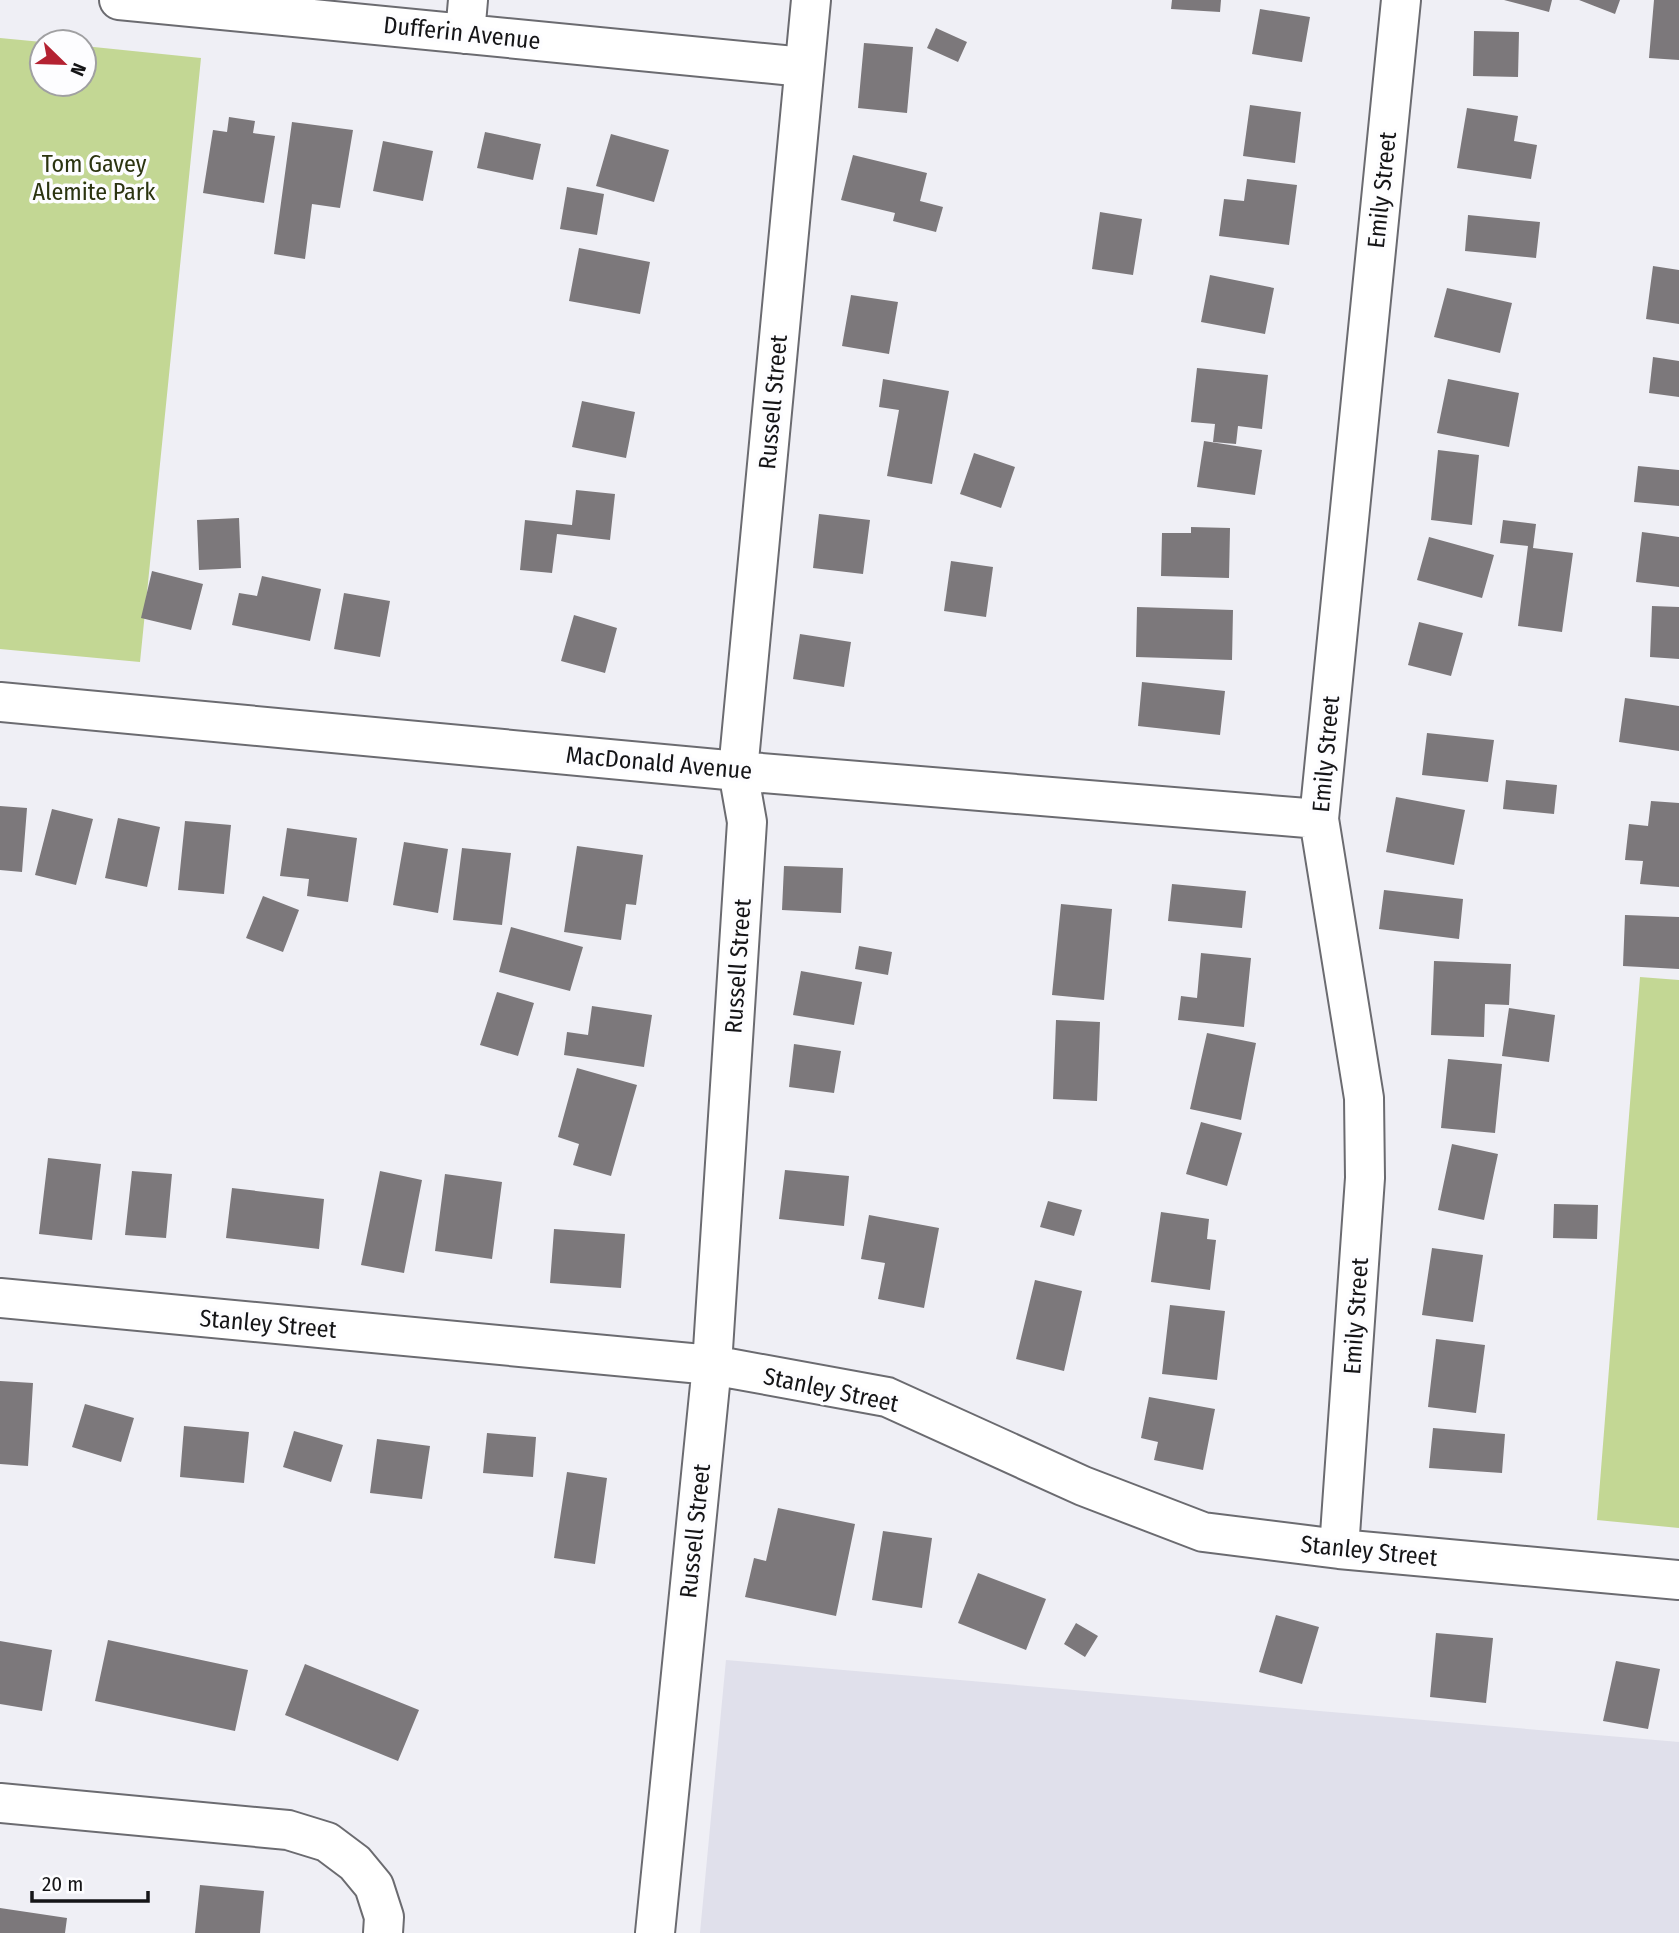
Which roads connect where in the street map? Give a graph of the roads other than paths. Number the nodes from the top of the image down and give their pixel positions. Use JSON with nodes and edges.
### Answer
{"nodes":[{"id":1,"x":119,"y":0,"type":"edge"},
{"id":2,"x":811,"y":0,"type":"edge"},
{"id":3,"x":1401,"y":0,"type":"edge"},
{"id":4,"x":466,"y":17,"type":"edge"},
{"id":5,"x":804,"y":67,"type":"junction"},
{"id":6,"x":0,"y":702,"type":"edge"},
{"id":7,"x":738,"y":771,"type":"junction"},
{"id":8,"x":1319,"y":819,"type":"junction"},
{"id":9,"x":0,"y":1298,"type":"edge"},
{"id":10,"x":712,"y":1366,"type":"junction"},
{"id":11,"x":1339,"y":1549,"type":"junction"},
{"id":12,"x":1679,"y":1580,"type":"edge"},
{"id":13,"x":0,"y":1803,"type":"edge"},
{"id":14,"x":383,"y":1933,"type":"edge"},
{"id":15,"x":655,"y":1933,"type":"edge"}],
"edges":[{"from":1,"to":4,"type":"street","name":"Dufferin Avenue"},
{"from":2,"to":5,"type":"street","name":"Russell Street"},
{"from":3,"to":8,"type":"street","name":"Emily Street"},
{"from":4,"to":5,"type":"street","name":"Dufferin Avenue"},
{"from":5,"to":7,"type":"street","name":"Russell Street"},
{"from":6,"to":7,"type":"street","name":"MacDonald Avenue"},
{"from":7,"to":8,"type":"street","name":"MacDonald Avenue"},
{"from":7,"to":10,"type":"street","name":"Russell Street"},
{"from":8,"to":11,"type":"street","name":"Emily Street"},
{"from":9,"to":10,"type":"street","name":"Stanley Street"},
{"from":10,"to":11,"type":"street","name":"Stanley Street"},
{"from":10,"to":15,"type":"street","name":"Russell Street"},
{"from":11,"to":12,"type":"street","name":"Stanley Street"},
{"from":13,"to":14,"type":"street"}]}
